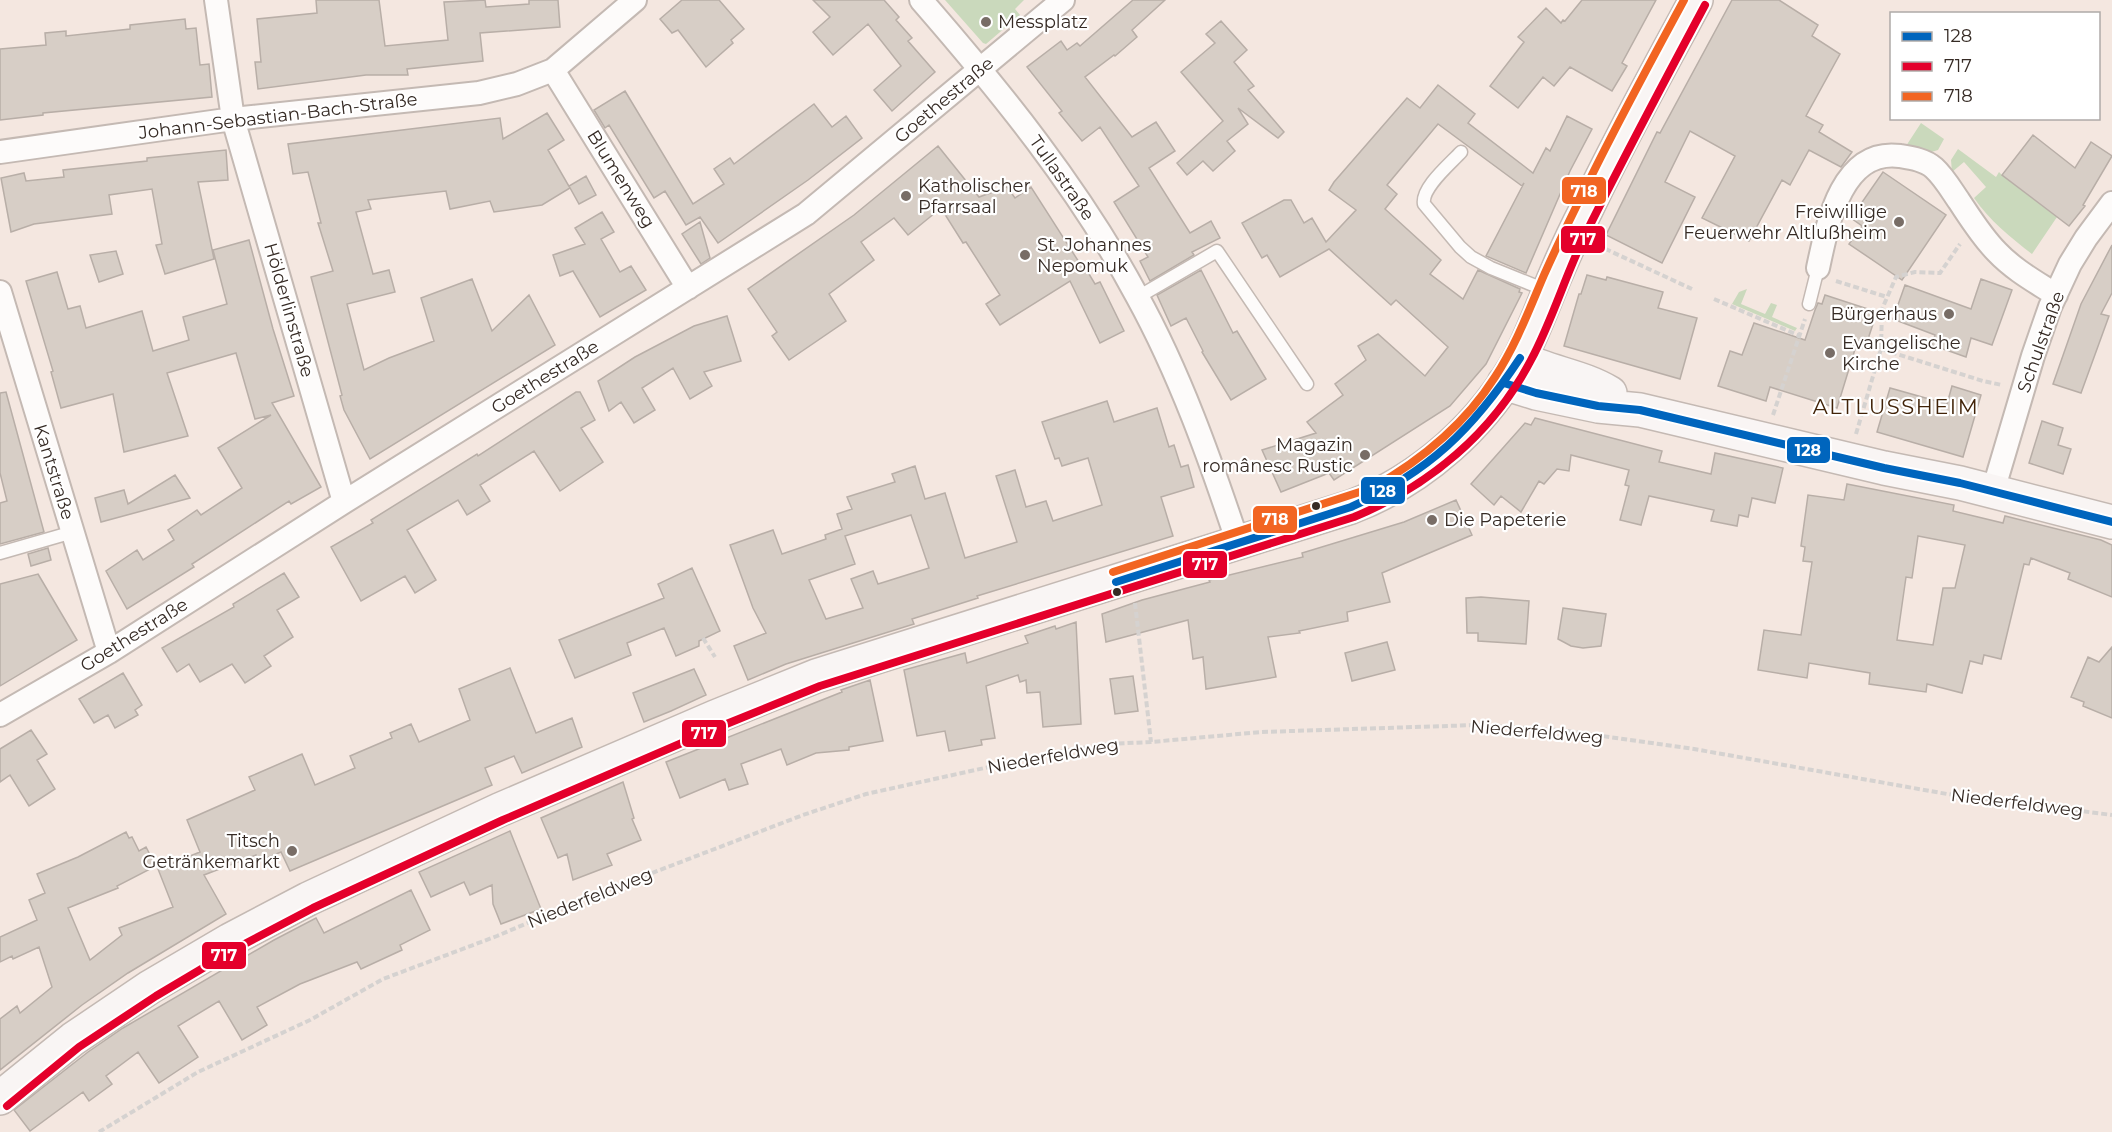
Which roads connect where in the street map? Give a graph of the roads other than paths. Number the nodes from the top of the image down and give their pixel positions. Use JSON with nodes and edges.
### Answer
{"nodes":[{"id":1,"x":216,"y":0,"type":"edge"},
{"id":2,"x":636,"y":0,"type":"edge"},
{"id":3,"x":921,"y":0,"type":"edge"},
{"id":4,"x":1063,"y":0,"type":"edge"},
{"id":5,"x":1696,"y":0,"type":"edge"},
{"id":6,"x":981,"y":69,"type":"junction"},
{"id":7,"x":553,"y":70,"type":"junction"},
{"id":8,"x":233,"y":119,"type":"junction"},
{"id":9,"x":0,"y":152,"type":"edge"},
{"id":10,"x":1461,"y":152,"type":"dead end"},
{"id":11,"x":2112,"y":203,"type":"edge"},
{"id":12,"x":1817,"y":272,"type":"joint"},
{"id":13,"x":688,"y":288,"type":"junction"},
{"id":14,"x":1549,"y":291,"type":"junction"},
{"id":15,"x":0,"y":292,"type":"edge"},
{"id":16,"x":2056,"y":295,"type":"junction"},
{"id":17,"x":1138,"y":297,"type":"junction"},
{"id":18,"x":1809,"y":304,"type":"road end"},
{"id":19,"x":1512,"y":371,"type":"junction"},
{"id":20,"x":1307,"y":384,"type":"dead end"},
{"id":21,"x":1994,"y":491,"type":"junction"},
{"id":22,"x":344,"y":502,"type":"junction"},
{"id":23,"x":2112,"y":522,"type":"edge"},
{"id":24,"x":73,"y":532,"type":"junction"},
{"id":25,"x":1238,"y":543,"type":"junction"},
{"id":26,"x":0,"y":553,"type":"edge"},
{"id":27,"x":109,"y":652,"type":"junction"},
{"id":28,"x":0,"y":715,"type":"edge"},
{"id":29,"x":0,"y":1098,"type":"edge"}],
"edges":[{"from":1,"to":8,"type":"street","name":"Hölderlinstraße"},
{"from":2,"to":7,"type":"street","name":"Johann-Sebastian-Bach-Straße"},
{"from":3,"to":6,"type":"street","name":"Tullastraße"},
{"from":4,"to":6,"type":"street","name":"Goethestraße"},
{"from":5,"to":14,"type":"street"},
{"from":6,"to":13,"type":"street","name":"Goethestraße"},
{"from":6,"to":17,"type":"street","name":"Tullastraße"},
{"from":7,"to":8,"type":"street","name":"Johann-Sebastian-Bach-Straße"},
{"from":7,"to":13,"type":"street","name":"Blumenweg"},
{"from":8,"to":9,"type":"street","name":"Johann-Sebastian-Bach-Straße"},
{"from":8,"to":22,"type":"street","name":"Hölderlinstraße"},
{"from":10,"to":14,"type":"lane"},
{"from":11,"to":16,"type":"street","name":"Schulstraße"},
{"from":12,"to":16,"type":"street"},
{"from":12,"to":18,"type":"lane"},
{"from":13,"to":22,"type":"street","name":"Goethestraße"},
{"from":14,"to":19,"type":"street"},
{"from":15,"to":24,"type":"street","name":"Kantstraße"},
{"from":16,"to":21,"type":"street","name":"Schulstraße"},
{"from":17,"to":20,"type":"lane"},
{"from":17,"to":25,"type":"street","name":"Tullastraße"},
{"from":19,"to":21,"type":"street"},
{"from":19,"to":25,"type":"street"},
{"from":21,"to":23,"type":"street"},
{"from":22,"to":27,"type":"street","name":"Goethestraße"},
{"from":24,"to":26,"type":"lane"},
{"from":24,"to":27,"type":"street","name":"Kantstraße"},
{"from":25,"to":29,"type":"street"},
{"from":27,"to":28,"type":"street","name":"Goethestraße"}]}
